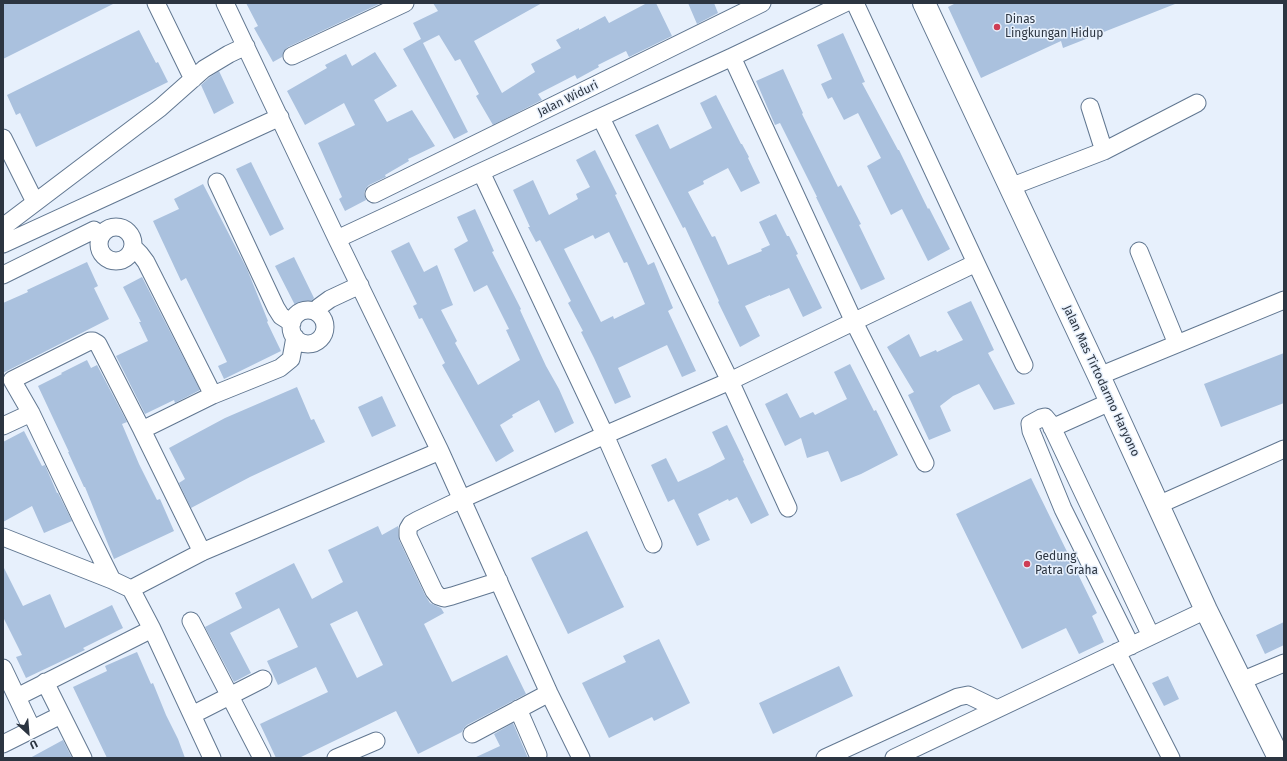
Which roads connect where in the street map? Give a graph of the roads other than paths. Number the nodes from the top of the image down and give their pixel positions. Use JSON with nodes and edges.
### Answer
{"nodes":[{"id":1,"x":156,"y":3,"type":"edge"},
{"id":2,"x":225,"y":3,"type":"edge"},
{"id":3,"x":405,"y":3,"type":"edge"},
{"id":4,"x":762,"y":3,"type":"edge"},
{"id":5,"x":845,"y":3,"type":"edge"},
{"id":6,"x":855,"y":3,"type":"edge"},
{"id":7,"x":930,"y":5,"type":"edge"},
{"id":8,"x":246,"y":46,"type":"junction"},
{"id":9,"x":292,"y":56,"type":"dead end"},
{"id":10,"x":732,"y":57,"type":"junction"},
{"id":11,"x":193,"y":78,"type":"junction"},
{"id":12,"x":1197,"y":103,"type":"dead end"},
{"id":13,"x":1090,"y":107,"type":"dead end"},
{"id":14,"x":280,"y":117,"type":"junction"},
{"id":15,"x":601,"y":118,"type":"junction"},
{"id":16,"x":3,"y":138,"type":"edge"},
{"id":17,"x":1104,"y":151,"type":"junction"},
{"id":18,"x":481,"y":172,"type":"junction"},
{"id":19,"x":217,"y":182,"type":"dead end"},
{"id":20,"x":1010,"y":187,"type":"junction"},
{"id":21,"x":374,"y":194,"type":"dead end"},
{"id":22,"x":35,"y":202,"type":"junction"},
{"id":23,"x":79,"y":209,"type":"junction"},
{"id":24,"x":99,"y":232,"type":"junction"},
{"id":25,"x":4,"y":236,"type":"edge"},
{"id":26,"x":337,"y":239,"type":"junction"},
{"id":27,"x":133,"y":248,"type":"junction"},
{"id":28,"x":1139,"y":251,"type":"dead end"},
{"id":29,"x":976,"y":263,"type":"junction"},
{"id":30,"x":3,"y":275,"type":"edge"},
{"id":31,"x":360,"y":285,"type":"junction"},
{"id":32,"x":1284,"y":300,"type":"edge"},
{"id":33,"x":316,"y":312,"type":"junction"},
{"id":34,"x":854,"y":322,"type":"junction"},
{"id":35,"x":293,"y":330,"type":"junction"},
{"id":36,"x":1177,"y":344,"type":"junction"},
{"id":37,"x":1024,"y":365,"type":"dead end"},
{"id":38,"x":1099,"y":376,"type":"junction"},
{"id":39,"x":730,"y":381,"type":"junction"},
{"id":40,"x":8,"y":382,"type":"edge"},
{"id":41,"x":213,"y":395,"type":"junction"},
{"id":42,"x":1110,"y":402,"type":"junction"},
{"id":43,"x":31,"y":413,"type":"junction"},
{"id":44,"x":3,"y":426,"type":"edge"},
{"id":45,"x":1052,"y":428,"type":"junction"},
{"id":46,"x":142,"y":430,"type":"junction"},
{"id":47,"x":605,"y":435,"type":"junction"},
{"id":48,"x":1284,"y":449,"type":"edge"},
{"id":49,"x":440,"y":451,"type":"junction"},
{"id":50,"x":925,"y":463,"type":"dead end"},
{"id":51,"x":1084,"y":497,"type":"junction"},
{"id":52,"x":462,"y":499,"type":"junction"},
{"id":53,"x":1158,"y":505,"type":"junction"},
{"id":54,"x":788,"y":508,"type":"dead end"},
{"id":55,"x":1063,"y":509,"type":"junction"},
{"id":56,"x":3,"y":537,"type":"edge"},
{"id":57,"x":653,"y":544,"type":"dead end"},
{"id":58,"x":202,"y":552,"type":"junction"},
{"id":59,"x":112,"y":580,"type":"junction"},
{"id":60,"x":499,"y":581,"type":"junction"},
{"id":61,"x":131,"y":589,"type":"junction"},
{"id":62,"x":1206,"y":610,"type":"junction"},
{"id":63,"x":192,"y":621,"type":"dead end"},
{"id":64,"x":152,"y":630,"type":"junction"},
{"id":65,"x":1151,"y":636,"type":"junction"},
{"id":66,"x":1124,"y":649,"type":"junction"},
{"id":67,"x":1284,"y":663,"type":"edge"},
{"id":68,"x":3,"y":668,"type":"edge"},
{"id":69,"x":262,"y":679,"type":"dead end"},
{"id":70,"x":1241,"y":681,"type":"junction"},
{"id":71,"x":45,"y":682,"type":"junction"},
{"id":72,"x":549,"y":693,"type":"junction"},
{"id":73,"x":230,"y":696,"type":"junction"},
{"id":74,"x":17,"y":697,"type":"junction"},
{"id":75,"x":518,"y":709,"type":"junction"},
{"id":76,"x":997,"y":709,"type":"junction"},
{"id":77,"x":61,"y":715,"type":"junction"},
{"id":78,"x":192,"y":715,"type":"junction"},
{"id":79,"x":32,"y":729,"type":"junction"},
{"id":80,"x":472,"y":734,"type":"dead end"},
{"id":81,"x":376,"y":741,"type":"dead end"},
{"id":82,"x":3,"y":744,"type":"edge"},
{"id":83,"x":538,"y":755,"type":"dead end"},
{"id":84,"x":83,"y":758,"type":"edge"},
{"id":85,"x":212,"y":758,"type":"edge"},
{"id":86,"x":262,"y":758,"type":"edge"},
{"id":87,"x":336,"y":758,"type":"edge"},
{"id":88,"x":581,"y":758,"type":"edge"},
{"id":89,"x":825,"y":758,"type":"edge"},
{"id":90,"x":894,"y":758,"type":"edge"},
{"id":91,"x":1171,"y":758,"type":"edge"},
{"id":92,"x":1279,"y":758,"type":"edge"}],
"edges":[{"from":1,"to":11,"type":"street"},
{"from":2,"to":8,"type":"street"},
{"from":3,"to":9,"type":"street"},
{"from":4,"to":21,"type":"street","name":"Jalan Widuri"},
{"from":5,"to":10,"type":"street"},
{"from":6,"to":29,"type":"street"},
{"from":7,"to":20,"type":"highway","name":"Jalan Mas Tirtodarmo Haryono"},
{"from":8,"to":11,"type":"street"},
{"from":8,"to":14,"type":"street"},
{"from":10,"to":15,"type":"street"},
{"from":10,"to":34,"type":"street"},
{"from":11,"to":22,"type":"street"},
{"from":12,"to":17,"type":"street"},
{"from":13,"to":17,"type":"street"},
{"from":14,"to":23,"type":"street"},
{"from":14,"to":26,"type":"street"},
{"from":15,"to":18,"type":"street"},
{"from":15,"to":39,"type":"street"},
{"from":16,"to":22,"type":"street"},
{"from":17,"to":20,"type":"street"},
{"from":18,"to":26,"type":"street"},
{"from":18,"to":47,"type":"street"},
{"from":19,"to":35,"type":"street"},
{"from":20,"to":38,"type":"highway","name":"Jalan Mas Tirtodarmo Haryono"},
{"from":22,"to":25,"type":"street"},
{"from":23,"to":24,"type":"street"},
{"from":23,"to":25,"type":"street"},
{"from":24,"to":27,"type":"street"},
{"from":24,"to":27,"type":"street"},
{"from":24,"to":30,"type":"street"},
{"from":26,"to":31,"type":"street"},
{"from":27,"to":41,"type":"street"},
{"from":28,"to":36,"type":"street"},
{"from":29,"to":34,"type":"street"},
{"from":29,"to":37,"type":"street"},
{"from":31,"to":33,"type":"street"},
{"from":31,"to":49,"type":"street"},
{"from":32,"to":36,"type":"street"},
{"from":33,"to":35,"type":"street"},
{"from":33,"to":35,"type":"street"},
{"from":34,"to":39,"type":"street"},
{"from":34,"to":50,"type":"street"},
{"from":35,"to":41,"type":"street"},
{"from":36,"to":38,"type":"street"},
{"from":38,"to":42,"type":"highway","name":"Jalan Mas Tirtodarmo Haryono"},
{"from":39,"to":47,"type":"street"},
{"from":39,"to":54,"type":"street"},
{"from":40,"to":43,"type":"street"},
{"from":40,"to":46,"type":"street"},
{"from":41,"to":46,"type":"street"},
{"from":42,"to":45,"type":"street"},
{"from":42,"to":53,"type":"highway","name":"Jalan Mas Tirtodarmo Haryono"},
{"from":43,"to":44,"type":"street"},
{"from":43,"to":59,"type":"street"},
{"from":45,"to":51,"type":"street"},
{"from":45,"to":55,"type":"street"},
{"from":46,"to":58,"type":"street"},
{"from":47,"to":52,"type":"street"},
{"from":47,"to":57,"type":"street"},
{"from":48,"to":53,"type":"street"},
{"from":49,"to":52,"type":"street"},
{"from":49,"to":58,"type":"street"},
{"from":51,"to":55,"type":"street"},
{"from":51,"to":65,"type":"street"},
{"from":52,"to":60,"type":"street"},
{"from":52,"to":60,"type":"street"},
{"from":53,"to":62,"type":"highway","name":"Jalan Mas Tirtodarmo Haryono"},
{"from":55,"to":66,"type":"street"},
{"from":56,"to":59,"type":"street"},
{"from":58,"to":61,"type":"street"},
{"from":59,"to":61,"type":"street"},
{"from":60,"to":72,"type":"street"},
{"from":61,"to":64,"type":"street"},
{"from":62,"to":65,"type":"street"},
{"from":62,"to":70,"type":"highway","name":"Jalan Mas Tirtodarmo Haryono"},
{"from":63,"to":73,"type":"street"},
{"from":64,"to":71,"type":"street"},
{"from":64,"to":78,"type":"street"},
{"from":65,"to":66,"type":"street"},
{"from":66,"to":76,"type":"street"},
{"from":66,"to":91,"type":"street"},
{"from":67,"to":70,"type":"street"},
{"from":68,"to":74,"type":"street"},
{"from":69,"to":73,"type":"street"},
{"from":70,"to":92,"type":"highway","name":"Jalan Mas Tirtodarmo Haryono"},
{"from":71,"to":74,"type":"street"},
{"from":71,"to":77,"type":"street"},
{"from":72,"to":75,"type":"street"},
{"from":72,"to":88,"type":"street"},
{"from":73,"to":78,"type":"street"},
{"from":73,"to":86,"type":"street"},
{"from":74,"to":79,"type":"street"},
{"from":75,"to":80,"type":"street"},
{"from":75,"to":83,"type":"street"},
{"from":76,"to":89,"type":"street"},
{"from":76,"to":90,"type":"street"},
{"from":77,"to":79,"type":"street"},
{"from":77,"to":84,"type":"street"},
{"from":78,"to":85,"type":"street"},
{"from":79,"to":82,"type":"street"},
{"from":81,"to":87,"type":"street"}]}
